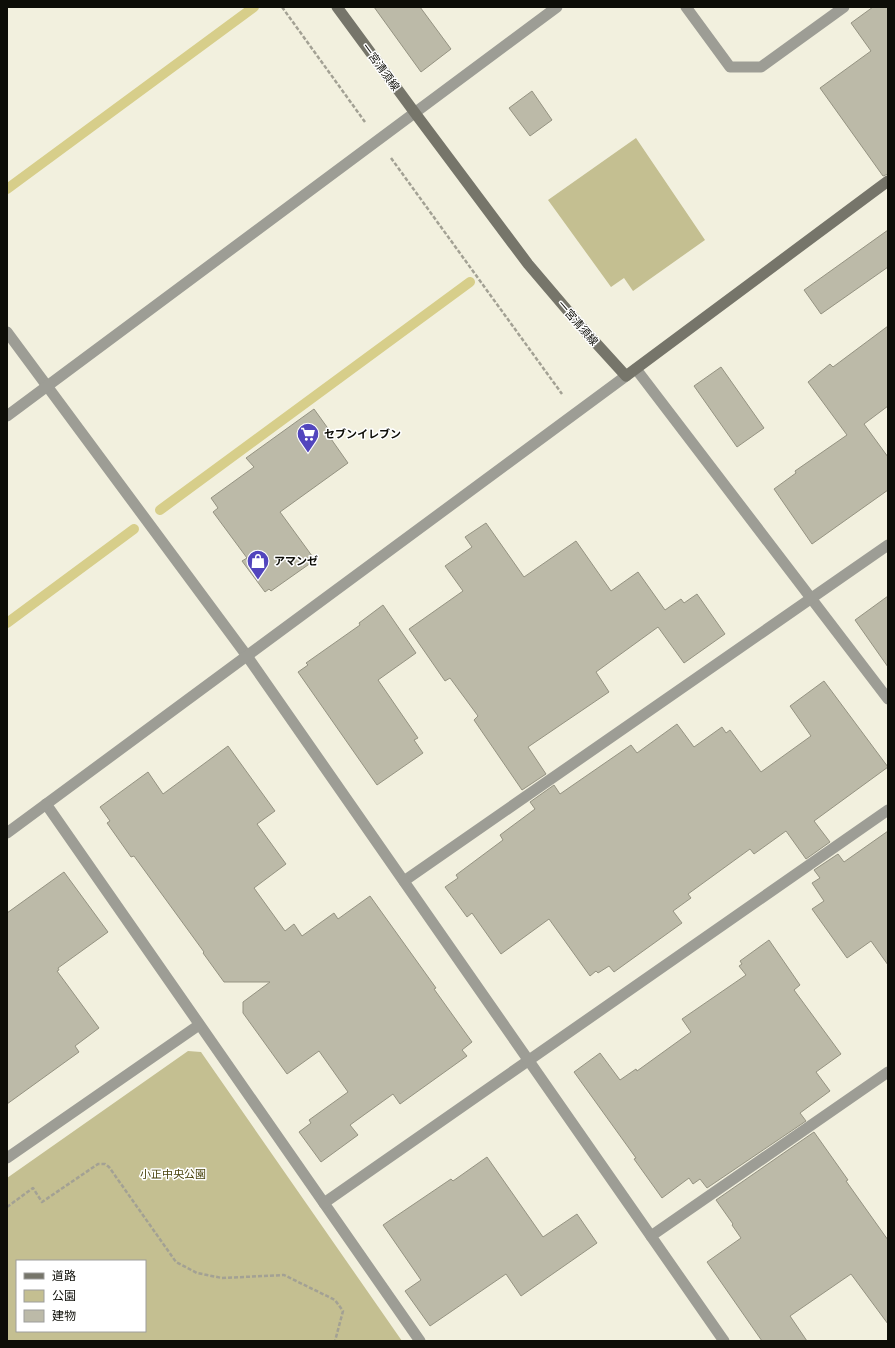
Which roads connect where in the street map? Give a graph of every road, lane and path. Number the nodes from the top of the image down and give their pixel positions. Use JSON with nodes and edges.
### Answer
{"nodes":[{"id":1,"x":282,"y":7,"type":"edge"},
{"id":2,"x":337,"y":7,"type":"edge"},
{"id":3,"x":557,"y":7,"type":"edge"},
{"id":4,"x":686,"y":7,"type":"edge"},
{"id":5,"x":844,"y":7,"type":"edge"},
{"id":6,"x":415,"y":113,"type":"junction"},
{"id":7,"x":378,"y":140,"type":"junction"},
{"id":8,"x":888,"y":181,"type":"edge"},
{"id":9,"x":7,"y":332,"type":"edge"},
{"id":10,"x":636,"y":369,"type":"junction"},
{"id":11,"x":626,"y":376,"type":"junction"},
{"id":12,"x":47,"y":386,"type":"junction"},
{"id":13,"x":564,"y":397,"type":"dead end"},
{"id":14,"x":7,"y":416,"type":"edge"},
{"id":15,"x":888,"y":545,"type":"edge"},
{"id":16,"x":812,"y":599,"type":"junction"},
{"id":17,"x":247,"y":656,"type":"junction"},
{"id":18,"x":888,"y":699,"type":"edge"},
{"id":19,"x":46,"y":804,"type":"junction"},
{"id":20,"x":888,"y":810,"type":"edge"},
{"id":21,"x":7,"y":833,"type":"edge"},
{"id":22,"x":404,"y":881,"type":"junction"},
{"id":23,"x":200,"y":1025,"type":"junction"},
{"id":24,"x":529,"y":1060,"type":"junction"},
{"id":25,"x":888,"y":1072,"type":"edge"},
{"id":26,"x":7,"y":1158,"type":"edge"},
{"id":27,"x":324,"y":1203,"type":"junction"},
{"id":28,"x":7,"y":1207,"type":"edge"},
{"id":29,"x":651,"y":1236,"type":"junction"},
{"id":30,"x":335,"y":1341,"type":"edge"},
{"id":31,"x":420,"y":1341,"type":"edge"},
{"id":32,"x":724,"y":1341,"type":"edge"}],
"edges":[{"from":1,"to":7,"type":"path"},
{"from":2,"to":6,"type":"main road","name":"一宮清須線"},
{"from":3,"to":6,"type":"street"},
{"from":4,"to":5,"type":"street"},
{"from":6,"to":7,"type":"street"},
{"from":6,"to":11,"type":"main road","name":"一宮清須線"},
{"from":7,"to":12,"type":"street"},
{"from":7,"to":13,"type":"path"},
{"from":8,"to":10,"type":"main road"},
{"from":9,"to":12,"type":"street"},
{"from":10,"to":11,"type":"main road"},
{"from":10,"to":16,"type":"street"},
{"from":11,"to":17,"type":"street"},
{"from":12,"to":14,"type":"street"},
{"from":12,"to":17,"type":"street"},
{"from":15,"to":16,"type":"street"},
{"from":16,"to":18,"type":"street"},
{"from":16,"to":22,"type":"street"},
{"from":17,"to":19,"type":"street"},
{"from":17,"to":22,"type":"street"},
{"from":19,"to":21,"type":"street"},
{"from":19,"to":23,"type":"street"},
{"from":20,"to":24,"type":"street"},
{"from":22,"to":24,"type":"street"},
{"from":23,"to":26,"type":"street"},
{"from":23,"to":27,"type":"street"},
{"from":24,"to":27,"type":"street"},
{"from":24,"to":29,"type":"street"},
{"from":25,"to":29,"type":"street"},
{"from":27,"to":31,"type":"street"},
{"from":28,"to":30,"type":"path"},
{"from":29,"to":32,"type":"street"}]}
